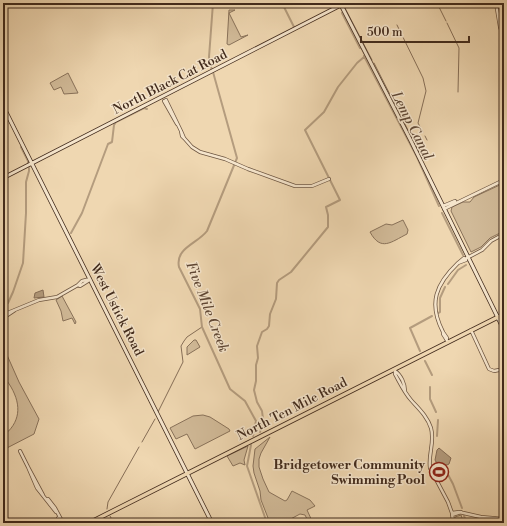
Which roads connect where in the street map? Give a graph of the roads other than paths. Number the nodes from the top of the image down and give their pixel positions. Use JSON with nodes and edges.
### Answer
{"nodes":[{"id":1,"x":345,"y":3,"type":"edge"},
{"id":2,"x":496,"y":3,"type":"edge"},
{"id":3,"x":341,"y":4,"type":"edge"},
{"id":4,"x":504,"y":38,"type":"edge"},
{"id":5,"x":163,"y":97,"type":"junction"},
{"id":6,"x":3,"y":106,"type":"edge"},
{"id":7,"x":32,"y":163,"type":"junction"},
{"id":8,"x":3,"y":178,"type":"edge"},
{"id":9,"x":329,"y":179,"type":"dead end"},
{"id":10,"x":504,"y":180,"type":"edge"},
{"id":11,"x":444,"y":208,"type":"junction"},
{"id":12,"x":504,"y":234,"type":"edge"},
{"id":13,"x":467,"y":258,"type":"junction"},
{"id":14,"x":89,"y":279,"type":"junction"},
{"id":15,"x":504,"y":314,"type":"edge"},
{"id":16,"x":6,"y":315,"type":"dead end"},
{"id":17,"x":497,"y":315,"type":"junction"},
{"id":18,"x":471,"y":330,"type":"junction"},
{"id":19,"x":504,"y":330,"type":"edge"},
{"id":20,"x":447,"y":341,"type":"junction"},
{"id":21,"x":504,"y":369,"type":"edge"},
{"id":22,"x":395,"y":370,"type":"junction"},
{"id":23,"x":20,"y":451,"type":"dead end"},
{"id":24,"x":187,"y":473,"type":"junction"},
{"id":25,"x":452,"y":514,"type":"junction"},
{"id":26,"x":504,"y":519,"type":"edge"},
{"id":27,"x":62,"y":523,"type":"edge"},
{"id":28,"x":89,"y":523,"type":"edge"},
{"id":29,"x":212,"y":523,"type":"edge"},
{"id":30,"x":453,"y":523,"type":"edge"}],
"edges":[{"from":1,"to":3,"type":"main road","name":"North Black Cat Road"},
{"from":2,"to":4,"type":"street"},
{"from":3,"to":5,"type":"main road","name":"North Black Cat Road"},
{"from":3,"to":11,"type":"main road"},
{"from":5,"to":7,"type":"main road","name":"North Black Cat Road"},
{"from":5,"to":9,"type":"street"},
{"from":6,"to":7,"type":"main road","name":"West Ustick Road"},
{"from":7,"to":8,"type":"main road","name":"North Black Cat Road"},
{"from":7,"to":14,"type":"main road","name":"West Ustick Road"},
{"from":10,"to":11,"type":"street"},
{"from":11,"to":13,"type":"main road"},
{"from":12,"to":13,"type":"street"},
{"from":13,"to":17,"type":"main road"},
{"from":13,"to":20,"type":"street"},
{"from":14,"to":16,"type":"street"},
{"from":14,"to":24,"type":"main road","name":"West Ustick Road"},
{"from":15,"to":17,"type":"main road","name":"North Ten Mile Road"},
{"from":17,"to":18,"type":"main road","name":"North Ten Mile Road"},
{"from":17,"to":19,"type":"main road"},
{"from":18,"to":20,"type":"main road","name":"North Ten Mile Road"},
{"from":18,"to":21,"type":"street"},
{"from":20,"to":22,"type":"main road","name":"North Ten Mile Road"},
{"from":22,"to":24,"type":"main road","name":"North Ten Mile Road"},
{"from":22,"to":25,"type":"street"},
{"from":23,"to":27,"type":"street"},
{"from":24,"to":28,"type":"main road","name":"North Ten Mile Road"},
{"from":24,"to":29,"type":"main road","name":"West Ustick Road"},
{"from":25,"to":26,"type":"street"},
{"from":25,"to":30,"type":"street"}]}
